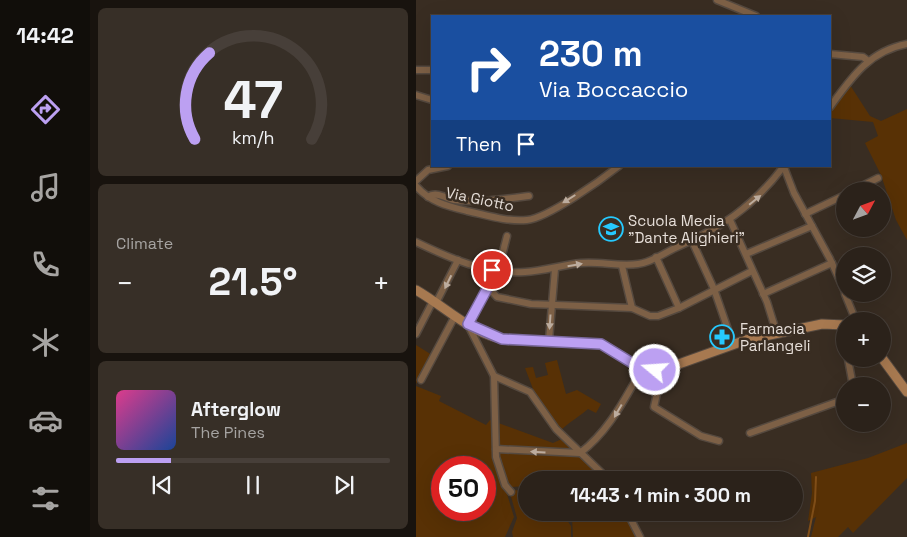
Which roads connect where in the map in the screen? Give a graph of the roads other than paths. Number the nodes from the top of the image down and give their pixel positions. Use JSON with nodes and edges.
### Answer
{"nodes":[{"id":1,"x":717,"y":0,"type":"edge"},
{"id":2,"x":754,"y":15,"type":"edge"},
{"id":3,"x":907,"y":44,"type":"edge"},
{"id":4,"x":831,"y":54,"type":"edge"},
{"id":5,"x":867,"y":60,"type":"junction"},
{"id":6,"x":416,"y":70,"type":"edge"},
{"id":7,"x":431,"y":70,"type":"edge"},
{"id":8,"x":416,"y":95,"type":"edge"},
{"id":9,"x":431,"y":100,"type":"edge"},
{"id":10,"x":831,"y":107,"type":"edge"},
{"id":11,"x":443,"y":167,"type":"edge"},
{"id":12,"x":783,"y":167,"type":"edge"},
{"id":13,"x":784,"y":167,"type":"edge"},
{"id":14,"x":611,"y":170,"type":"edge"},
{"id":15,"x":878,"y":178,"type":"dead end"},
{"id":16,"x":416,"y":181,"type":"edge"},
{"id":17,"x":870,"y":182,"type":"edge"},
{"id":18,"x":416,"y":186,"type":"edge"},
{"id":19,"x":529,"y":196,"type":"dead end"},
{"id":20,"x":428,"y":197,"type":"junction"},
{"id":21,"x":836,"y":199,"type":"edge"},
{"id":22,"x":805,"y":214,"type":"junction"},
{"id":23,"x":730,"y":220,"type":"junction"},
{"id":24,"x":812,"y":226,"type":"junction"},
{"id":25,"x":507,"y":236,"type":"dead end"},
{"id":26,"x":692,"y":241,"type":"junction"},
{"id":27,"x":416,"y":242,"type":"edge"},
{"id":28,"x":746,"y":254,"type":"junction"},
{"id":29,"x":656,"y":258,"type":"junction"},
{"id":30,"x":458,"y":260,"type":"junction"},
{"id":31,"x":832,"y":262,"type":"junction"},
{"id":32,"x":622,"y":266,"type":"junction"},
{"id":33,"x":555,"y":269,"type":"junction"},
{"id":34,"x":495,"y":270,"type":"junction"},
{"id":35,"x":752,"y":271,"type":"junction"},
{"id":36,"x":836,"y":272,"type":"edge"},
{"id":37,"x":488,"y":287,"type":"junction"},
{"id":38,"x":714,"y":289,"type":"junction"},
{"id":39,"x":416,"y":290,"type":"edge"},
{"id":40,"x":763,"y":294,"type":"junction"},
{"id":41,"x":435,"y":302,"type":"junction"},
{"id":42,"x":552,"y":304,"type":"junction"},
{"id":43,"x":632,"y":308,"type":"junction"},
{"id":44,"x":679,"y":308,"type":"junction"},
{"id":45,"x":455,"y":316,"type":"junction"},
{"id":46,"x":467,"y":324,"type":"junction"},
{"id":47,"x":836,"y":325,"type":"edge"},
{"id":48,"x":416,"y":334,"type":"edge"},
{"id":49,"x":777,"y":334,"type":"junction"},
{"id":50,"x":549,"y":340,"type":"junction"},
{"id":51,"x":733,"y":344,"type":"junction"},
{"id":52,"x":889,"y":367,"type":"edge"},
{"id":53,"x":642,"y":369,"type":"junction"},
{"id":54,"x":662,"y":370,"type":"junction"},
{"id":55,"x":494,"y":376,"type":"junction"},
{"id":56,"x":421,"y":380,"type":"dead end"},
{"id":57,"x":907,"y":392,"type":"edge"},
{"id":58,"x":836,"y":402,"type":"edge"},
{"id":59,"x":750,"y":433,"type":"dead end"},
{"id":60,"x":719,"y":442,"type":"dead end"},
{"id":61,"x":496,"y":449,"type":"junction"},
{"id":62,"x":580,"y":453,"type":"junction"},
{"id":63,"x":600,"y":471,"type":"edge"},
{"id":64,"x":511,"y":492,"type":"dead end"},
{"id":65,"x":632,"y":521,"type":"edge"},
{"id":66,"x":640,"y":537,"type":"edge"}],
"edges":[{"from":1,"to":2,"type":"street"},
{"from":3,"to":5,"type":"street"},
{"from":4,"to":5,"type":"street"},
{"from":5,"to":10,"type":"street"},
{"from":6,"to":7,"type":"street"},
{"from":8,"to":9,"type":"street"},
{"from":11,"to":16,"type":"street"},
{"from":23,"to":12,"type":"street","one_way":true},
{"from":13,"to":22,"type":"street"},
{"from":14,"to":20,"type":"street","name":"Via Giotto","one_way":true},
{"from":15,"to":17,"type":"street"},
{"from":18,"to":20,"type":"street","name":"Via Giotto"},
{"from":19,"to":20,"type":"street"},
{"from":21,"to":22,"type":"street"},
{"from":22,"to":24,"type":"street"},
{"from":23,"to":26,"type":"street"},
{"from":23,"to":28,"type":"street"},
{"from":24,"to":28,"type":"street"},
{"from":24,"to":31,"type":"street"},
{"from":25,"to":34,"type":"street"},
{"from":26,"to":29,"type":"street"},
{"from":26,"to":38,"type":"street"},
{"from":27,"to":30,"type":"street"},
{"from":28,"to":35,"type":"street"},
{"from":29,"to":32,"type":"street"},
{"from":29,"to":44,"type":"street"},
{"from":30,"to":34,"type":"street"},
{"from":30,"to":41,"type":"street","one_way":true},
{"from":31,"to":36,"type":"street"},
{"from":31,"to":40,"type":"street"},
{"from":33,"to":32,"type":"street","one_way":true},
{"from":32,"to":43,"type":"street"},
{"from":33,"to":34,"type":"street"},
{"from":33,"to":42,"type":"street"},
{"from":34,"to":37,"type":"street"},
{"from":35,"to":38,"type":"street"},
{"from":35,"to":40,"type":"street"},
{"from":37,"to":42,"type":"street"},
{"from":37,"to":46,"type":"street"},
{"from":38,"to":44,"type":"street"},
{"from":38,"to":51,"type":"street"},
{"from":39,"to":41,"type":"main road"},
{"from":40,"to":49,"type":"street"},
{"from":41,"to":45,"type":"main road"},
{"from":41,"to":48,"type":"street"},
{"from":42,"to":43,"type":"street"},
{"from":42,"to":50,"type":"street","one_way":true},
{"from":43,"to":44,"type":"street"},
{"from":45,"to":46,"type":"main road"},
{"from":45,"to":56,"type":"street"},
{"from":46,"to":50,"type":"main road"},
{"from":46,"to":55,"type":"street"},
{"from":47,"to":49,"type":"main road"},
{"from":49,"to":51,"type":"main road"},
{"from":50,"to":53,"type":"main road"},
{"from":51,"to":54,"type":"main road"},
{"from":52,"to":57,"type":"main road"},
{"from":53,"to":54,"type":"main road"},
{"from":53,"to":62,"type":"street","one_way":true},
{"from":54,"to":60,"type":"street"},
{"from":55,"to":61,"type":"street"},
{"from":55,"to":62,"type":"street"},
{"from":58,"to":59,"type":"street"},
{"from":62,"to":61,"type":"street","one_way":true},
{"from":61,"to":64,"type":"street"},
{"from":62,"to":63,"type":"street"},
{"from":65,"to":66,"type":"street"}]}
